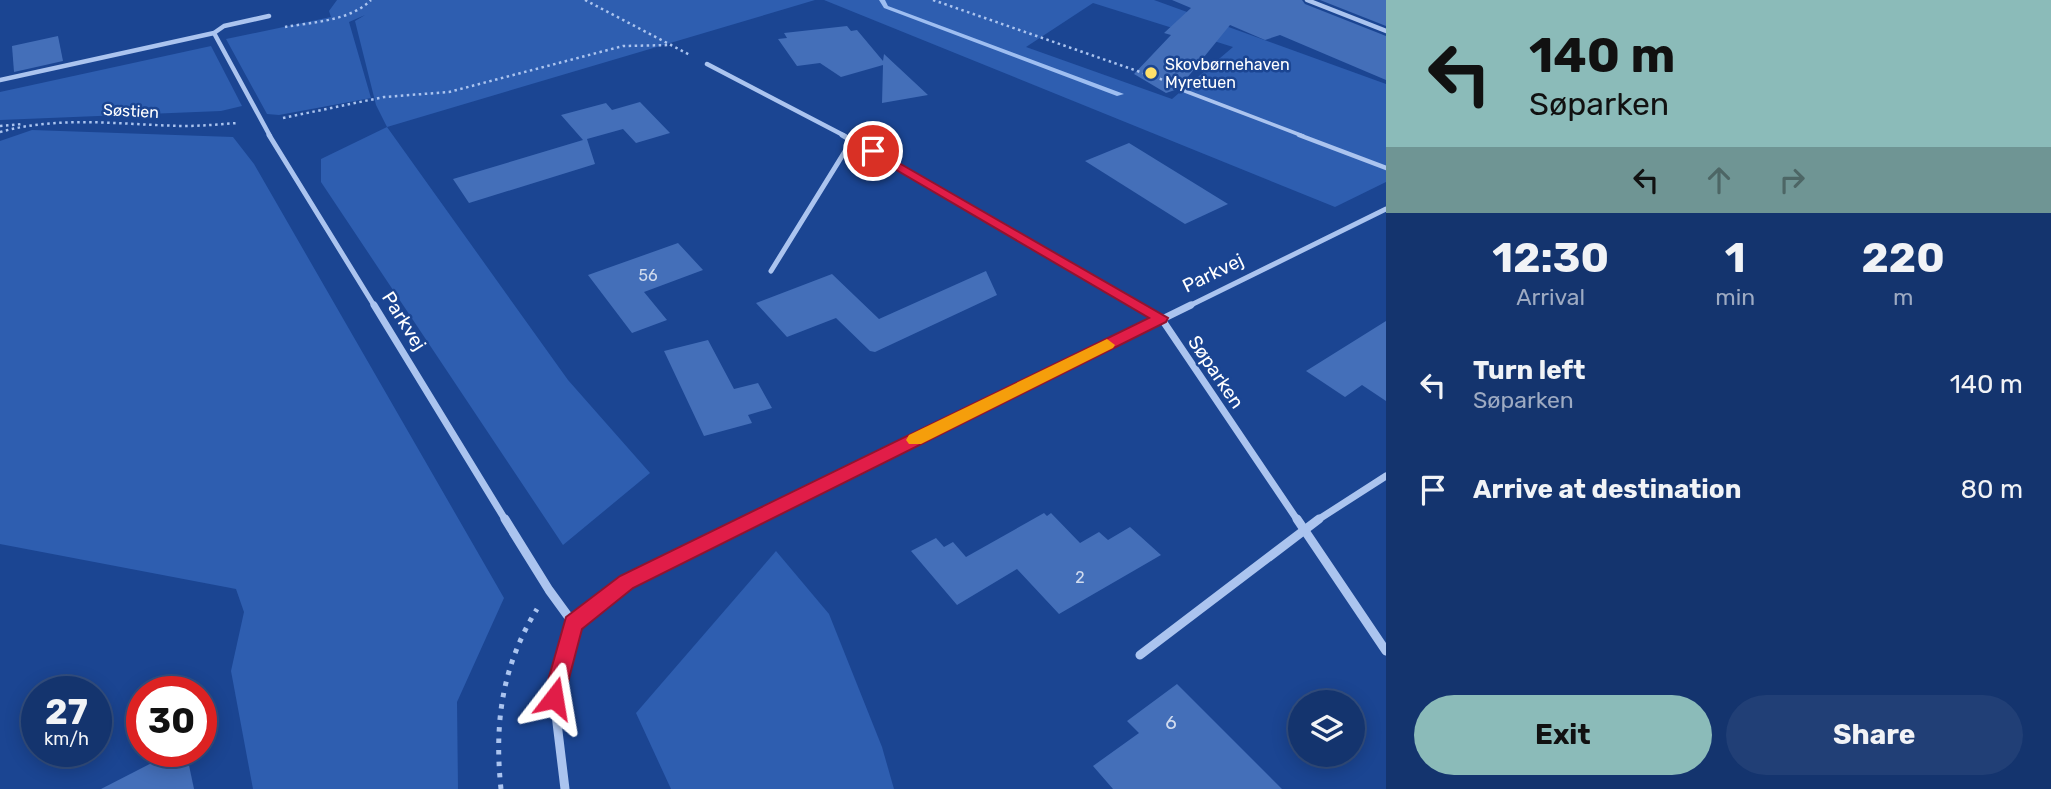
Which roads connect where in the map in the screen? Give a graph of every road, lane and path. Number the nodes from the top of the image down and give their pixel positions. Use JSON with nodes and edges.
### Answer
{"nodes":[{"id":1,"x":585,"y":0,"type":"edge"},
{"id":2,"x":933,"y":0,"type":"edge"},
{"id":3,"x":1307,"y":0,"type":"edge"},
{"id":4,"x":269,"y":16,"type":"dead end"},
{"id":5,"x":1386,"y":31,"type":"edge"},
{"id":6,"x":214,"y":33,"type":"junction"},
{"id":7,"x":672,"y":45,"type":"junction"},
{"id":8,"x":707,"y":64,"type":"joint"},
{"id":9,"x":0,"y":80,"type":"edge"},
{"id":10,"x":1185,"y":91,"type":"joint"},
{"id":11,"x":261,"y":122,"type":"junction"},
{"id":12,"x":37,"y":123,"type":"junction"},
{"id":13,"x":0,"y":126,"type":"edge"},
{"id":14,"x":0,"y":132,"type":"edge"},
{"id":15,"x":852,"y":139,"type":"junction"},
{"id":16,"x":1386,"y":168,"type":"edge"},
{"id":17,"x":1386,"y":209,"type":"edge"},
{"id":18,"x":771,"y":271,"type":"dead end"},
{"id":19,"x":1161,"y":318,"type":"junction"},
{"id":20,"x":1386,"y":476,"type":"edge"},
{"id":21,"x":1302,"y":530,"type":"junction"},
{"id":22,"x":549,"y":590,"type":"junction"},
{"id":23,"x":573,"y":623,"type":"junction"},
{"id":24,"x":1386,"y":652,"type":"edge"},
{"id":25,"x":1140,"y":655,"type":"dead end"},
{"id":26,"x":501,"y":789,"type":"edge"},
{"id":27,"x":565,"y":789,"type":"edge"}],
"edges":[{"from":1,"to":7,"type":"path"},
{"from":2,"to":10,"type":"path"},
{"from":3,"to":5,"type":"street"},
{"from":4,"to":6,"type":"street"},
{"from":6,"to":9,"type":"street"},
{"from":6,"to":11,"type":"street","name":"Parkvej"},
{"from":7,"to":8,"type":"path"},
{"from":7,"to":11,"type":"path","name":"Søstien"},
{"from":8,"to":15,"type":"street","name":"Søparken"},
{"from":10,"to":16,"type":"lane"},
{"from":11,"to":12,"type":"path","name":"Søstien"},
{"from":11,"to":22,"type":"street","name":"Parkvej"},
{"from":12,"to":13,"type":"path"},
{"from":12,"to":14,"type":"path","name":"Søstien"},
{"from":15,"to":18,"type":"street"},
{"from":15,"to":19,"type":"street","name":"Søparken"},
{"from":17,"to":19,"type":"street","name":"Parkvej"},
{"from":19,"to":21,"type":"street","name":"Søparken"},
{"from":19,"to":23,"type":"street","name":"Parkvej"},
{"from":20,"to":21,"type":"street"},
{"from":21,"to":24,"type":"street","name":"Søparken"},
{"from":21,"to":25,"type":"street"},
{"from":22,"to":23,"type":"street","name":"Parkvej"},
{"from":22,"to":26,"type":"path"},
{"from":23,"to":27,"type":"street"}]}
